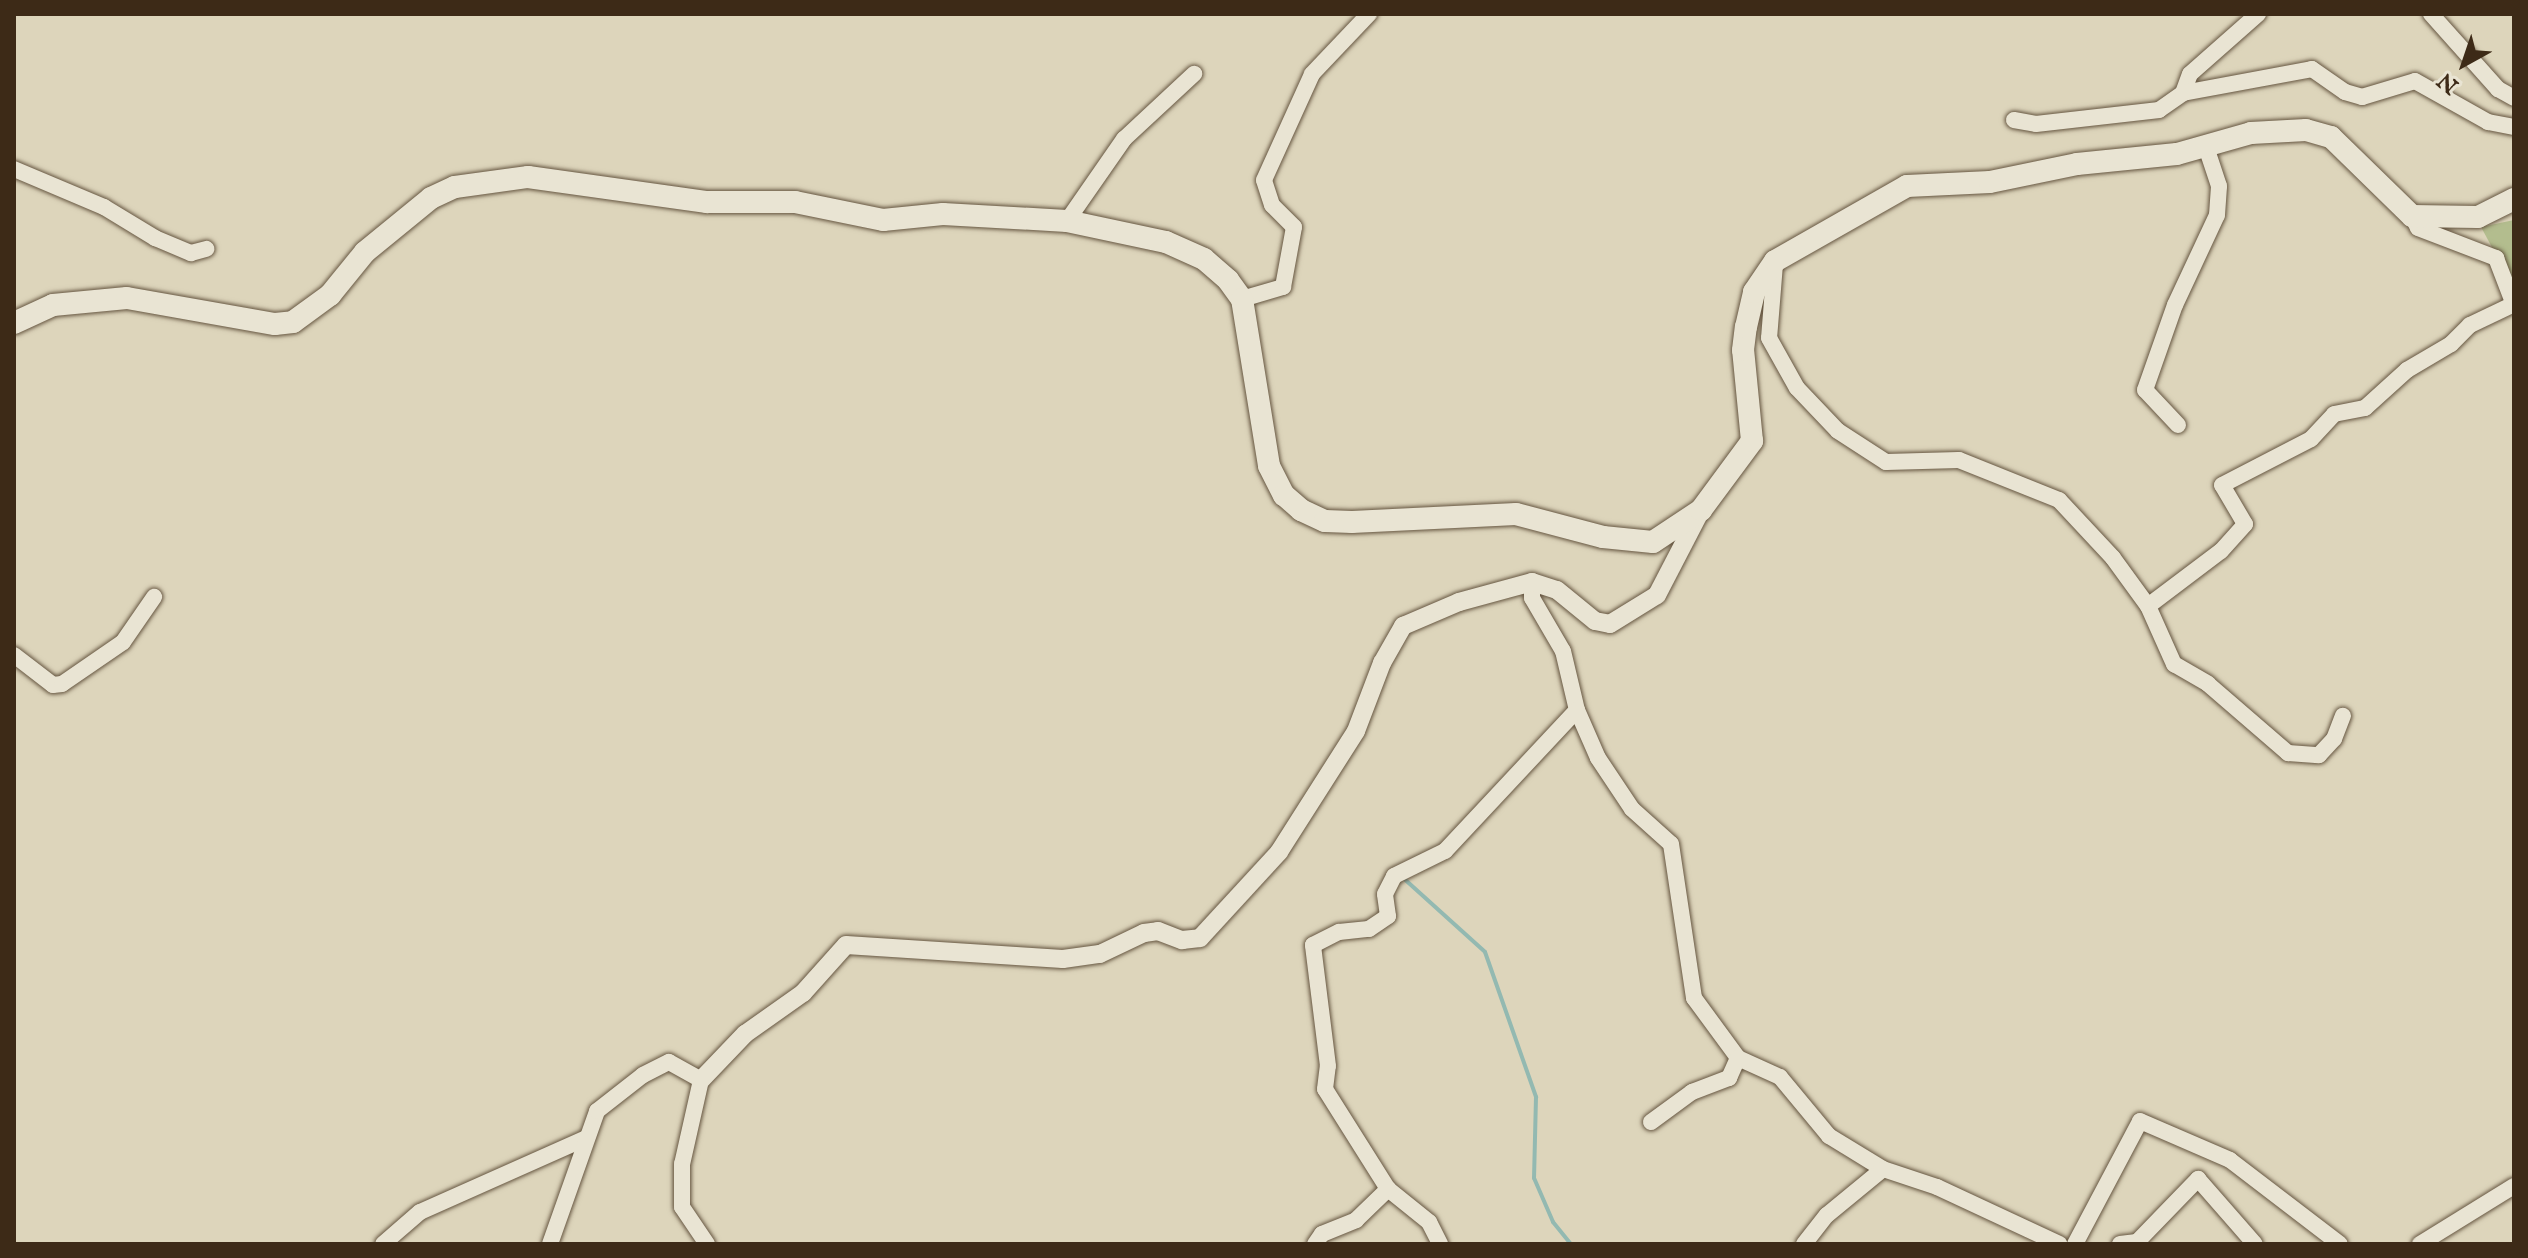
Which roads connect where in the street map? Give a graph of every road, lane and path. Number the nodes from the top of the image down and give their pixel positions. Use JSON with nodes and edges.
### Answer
{"nodes":[{"id":1,"x":1369,"y":14,"type":"edge"},
{"id":2,"x":2258,"y":14,"type":"edge"},
{"id":3,"x":2431,"y":14,"type":"edge"},
{"id":4,"x":1194,"y":74,"type":"dead end"},
{"id":5,"x":2183,"y":93,"type":"junction"},
{"id":6,"x":2514,"y":98,"type":"edge"},
{"id":7,"x":2014,"y":120,"type":"dead end"},
{"id":8,"x":2514,"y":127,"type":"edge"},
{"id":9,"x":2206,"y":147,"type":"junction"},
{"id":10,"x":14,"y":169,"type":"edge"},
{"id":11,"x":2514,"y":199,"type":"edge"},
{"id":12,"x":2412,"y":216,"type":"junction"},
{"id":13,"x":1067,"y":221,"type":"junction"},
{"id":14,"x":206,"y":249,"type":"dead end"},
{"id":15,"x":1775,"y":261,"type":"junction"},
{"id":16,"x":1242,"y":299,"type":"junction"},
{"id":17,"x":2514,"y":305,"type":"edge"},
{"id":18,"x":14,"y":323,"type":"edge"},
{"id":19,"x":2178,"y":425,"type":"dead end"},
{"id":20,"x":1701,"y":510,"type":"junction"},
{"id":21,"x":1532,"y":582,"type":"junction"},
{"id":22,"x":154,"y":597,"type":"dead end"},
{"id":23,"x":2148,"y":606,"type":"junction"},
{"id":24,"x":14,"y":655,"type":"edge"},
{"id":25,"x":1577,"y":710,"type":"junction"},
{"id":26,"x":2343,"y":716,"type":"dead end"},
{"id":27,"x":1738,"y":1058,"type":"junction"},
{"id":28,"x":701,"y":1080,"type":"junction"},
{"id":29,"x":1651,"y":1122,"type":"dead end"},
{"id":30,"x":586,"y":1138,"type":"junction"},
{"id":31,"x":1883,"y":1169,"type":"junction"},
{"id":32,"x":2514,"y":1186,"type":"edge"},
{"id":33,"x":1388,"y":1189,"type":"junction"},
{"id":34,"x":2132,"y":1243,"type":"edge"},
{"id":35,"x":383,"y":1244,"type":"edge"},
{"id":36,"x":550,"y":1244,"type":"edge"},
{"id":37,"x":707,"y":1244,"type":"edge"},
{"id":38,"x":1315,"y":1244,"type":"edge"},
{"id":39,"x":1440,"y":1244,"type":"edge"},
{"id":40,"x":1804,"y":1244,"type":"edge"},
{"id":41,"x":2059,"y":1244,"type":"edge"},
{"id":42,"x":2075,"y":1244,"type":"edge"},
{"id":43,"x":2255,"y":1244,"type":"edge"},
{"id":44,"x":2340,"y":1244,"type":"edge"},
{"id":45,"x":2420,"y":1244,"type":"edge"}],
"edges":[{"from":1,"to":16,"type":"street"},
{"from":2,"to":5,"type":"street"},
{"from":3,"to":6,"type":"street"},
{"from":4,"to":13,"type":"street"},
{"from":5,"to":7,"type":"street"},
{"from":5,"to":8,"type":"street"},
{"from":9,"to":12,"type":"main road"},
{"from":9,"to":15,"type":"main road"},
{"from":9,"to":19,"type":"street"},
{"from":10,"to":14,"type":"street"},
{"from":11,"to":12,"type":"main road"},
{"from":12,"to":17,"type":"street"},
{"from":13,"to":16,"type":"main road"},
{"from":13,"to":18,"type":"main road"},
{"from":15,"to":20,"type":"main road"},
{"from":15,"to":23,"type":"street"},
{"from":16,"to":20,"type":"main road"},
{"from":17,"to":23,"type":"street"},
{"from":20,"to":21,"type":"street"},
{"from":21,"to":25,"type":"street"},
{"from":21,"to":28,"type":"street"},
{"from":22,"to":24,"type":"street"},
{"from":23,"to":26,"type":"street"},
{"from":25,"to":27,"type":"street"},
{"from":25,"to":33,"type":"street"},
{"from":27,"to":29,"type":"street"},
{"from":27,"to":31,"type":"street"},
{"from":28,"to":30,"type":"street"},
{"from":28,"to":37,"type":"street"},
{"from":30,"to":35,"type":"street"},
{"from":30,"to":36,"type":"street"},
{"from":31,"to":40,"type":"street"},
{"from":31,"to":41,"type":"street"},
{"from":32,"to":45,"type":"street"},
{"from":33,"to":38,"type":"street"},
{"from":33,"to":39,"type":"street"},
{"from":34,"to":43,"type":"street"},
{"from":42,"to":44,"type":"street"}]}
